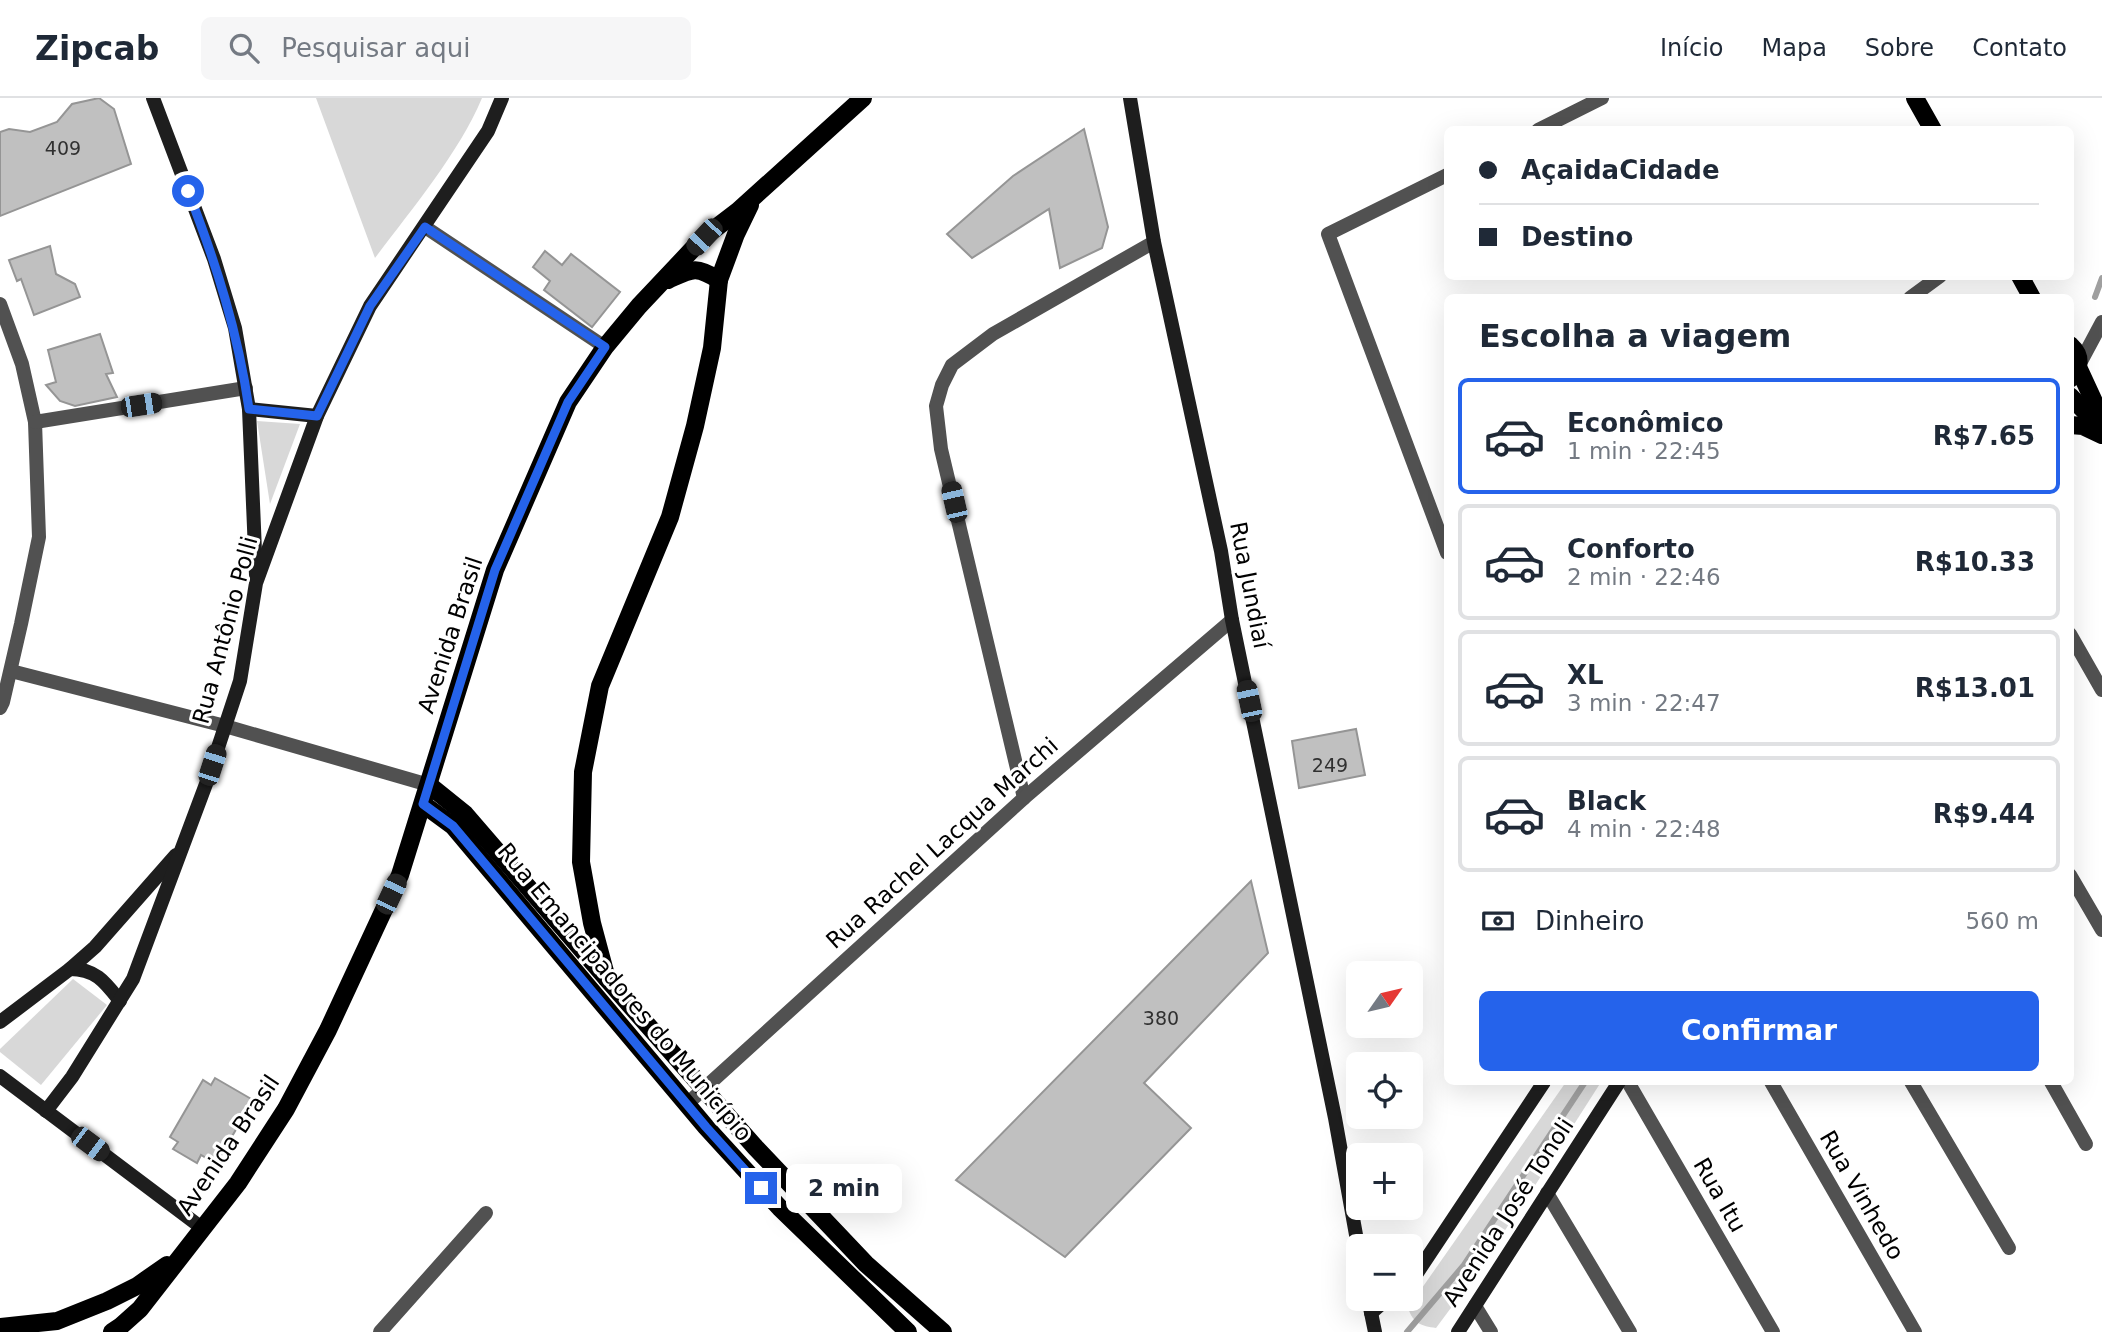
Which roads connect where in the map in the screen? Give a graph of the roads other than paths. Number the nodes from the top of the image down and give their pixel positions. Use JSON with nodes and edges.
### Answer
{"nodes":[{"id":1,"x":153,"y":98,"type":"edge"},
{"id":2,"x":502,"y":98,"type":"edge"},
{"id":3,"x":863,"y":98,"type":"edge"},
{"id":4,"x":1130,"y":98,"type":"edge"},
{"id":5,"x":1602,"y":98,"type":"edge"},
{"id":6,"x":1915,"y":98,"type":"edge"},
{"id":7,"x":845,"y":104,"type":"edge"},
{"id":8,"x":1546,"y":126,"type":"edge"},
{"id":9,"x":1931,"y":126,"type":"edge"},
{"id":10,"x":1444,"y":176,"type":"edge"},
{"id":11,"x":755,"y":195,"type":"junction"},
{"id":12,"x":425,"y":227,"type":"junction"},
{"id":13,"x":1154,"y":242,"type":"junction"},
{"id":14,"x":719,"y":280,"type":"junction"},
{"id":15,"x":1935,"y":280,"type":"edge"},
{"id":16,"x":661,"y":284,"type":"junction"},
{"id":17,"x":1915,"y":294,"type":"edge"},
{"id":18,"x":0,"y":304,"type":"edge"},
{"id":19,"x":2102,"y":322,"type":"edge"},
{"id":20,"x":5,"y":333,"type":"edge"},
{"id":21,"x":605,"y":347,"type":"junction"},
{"id":22,"x":2074,"y":350,"type":"edge"},
{"id":23,"x":2074,"y":373,"type":"edge"},
{"id":24,"x":246,"y":388,"type":"junction"},
{"id":25,"x":2074,"y":400,"type":"edge"},
{"id":26,"x":249,"y":409,"type":"junction"},
{"id":27,"x":317,"y":416,"type":"junction"},
{"id":28,"x":2102,"y":419,"type":"edge"},
{"id":29,"x":35,"y":422,"type":"junction"},
{"id":30,"x":2074,"y":425,"type":"edge"},
{"id":31,"x":2102,"y":430,"type":"edge"},
{"id":32,"x":2102,"y":435,"type":"edge"},
{"id":33,"x":1444,"y":544,"type":"edge"},
{"id":34,"x":256,"y":583,"type":"junction"},
{"id":35,"x":1232,"y":620,"type":"junction"},
{"id":36,"x":2074,"y":642,"type":"edge"},
{"id":37,"x":10,"y":671,"type":"junction"},
{"id":38,"x":2102,"y":690,"type":"edge"},
{"id":39,"x":0,"y":708,"type":"edge"},
{"id":40,"x":225,"y":726,"type":"junction"},
{"id":41,"x":429,"y":785,"type":"junction"},
{"id":42,"x":1024,"y":798,"type":"junction"},
{"id":43,"x":423,"y":804,"type":"junction"},
{"id":44,"x":181,"y":849,"type":"junction"},
{"id":45,"x":2074,"y":882,"type":"edge"},
{"id":46,"x":2102,"y":930,"type":"edge"},
{"id":47,"x":70,"y":969,"type":"junction"},
{"id":48,"x":607,"y":979,"type":"junction"},
{"id":49,"x":120,"y":1001,"type":"junction"},
{"id":50,"x":0,"y":1022,"type":"edge"},
{"id":51,"x":0,"y":1076,"type":"edge"},
{"id":52,"x":1542,"y":1085,"type":"edge"},
{"id":53,"x":1617,"y":1085,"type":"edge"},
{"id":54,"x":1630,"y":1085,"type":"edge"},
{"id":55,"x":1773,"y":1085,"type":"edge"},
{"id":56,"x":1913,"y":1085,"type":"edge"},
{"id":57,"x":2053,"y":1085,"type":"edge"},
{"id":58,"x":704,"y":1090,"type":"junction"},
{"id":59,"x":687,"y":1104,"type":"junction"},
{"id":60,"x":46,"y":1111,"type":"junction"},
{"id":61,"x":2087,"y":1144,"type":"dead end"},
{"id":62,"x":1547,"y":1193,"type":"junction"},
{"id":63,"x":485,"y":1213,"type":"dead end"},
{"id":64,"x":202,"y":1228,"type":"junction"},
{"id":65,"x":1357,"y":1234,"type":"edge"},
{"id":66,"x":2009,"y":1248,"type":"dead end"},
{"id":67,"x":181,"y":1255,"type":"junction"},
{"id":68,"x":1423,"y":1264,"type":"edge"},
{"id":69,"x":107,"y":1301,"type":"junction"},
{"id":70,"x":1475,"y":1306,"type":"junction"},
{"id":71,"x":0,"y":1327,"type":"edge"},
{"id":72,"x":18,"y":1329,"type":"edge"},
{"id":73,"x":120,"y":1330,"type":"edge"},
{"id":74,"x":380,"y":1332,"type":"edge"},
{"id":75,"x":908,"y":1332,"type":"edge"},
{"id":76,"x":943,"y":1332,"type":"edge"},
{"id":77,"x":1458,"y":1332,"type":"edge"},
{"id":78,"x":1491,"y":1332,"type":"edge"},
{"id":79,"x":1630,"y":1332,"type":"edge"},
{"id":80,"x":1773,"y":1332,"type":"edge"},
{"id":81,"x":1914,"y":1332,"type":"edge"}],
"edges":[{"from":1,"to":24,"type":"main road"},
{"from":2,"to":12,"type":"main road","name":"Rua Antônio Polli"},
{"from":3,"to":7,"type":"main road","name":"Avenida Brasil"},
{"from":4,"to":13,"type":"main road","name":"Rua Jundiaí"},
{"from":5,"to":8,"type":"street"},
{"from":6,"to":9,"type":"main road"},
{"from":7,"to":11,"type":"main road","name":"Avenida Brasil"},
{"from":10,"to":33,"type":"street"},
{"from":11,"to":14,"type":"main road","name":"Rua Emancipadores do Município"},
{"from":11,"to":16,"type":"main road","name":"Avenida Brasil"},
{"from":12,"to":21,"type":"street"},
{"from":12,"to":27,"type":"main road","name":"Rua Antônio Polli"},
{"from":13,"to":35,"type":"main road","name":"Rua Jundiaí"},
{"from":13,"to":42,"type":"street"},
{"from":14,"to":16,"type":"main road"},
{"from":14,"to":48,"type":"main road","name":"Rua Emancipadores do Município"},
{"from":15,"to":17,"type":"street"},
{"from":16,"to":21,"type":"main road","name":"Avenida Brasil"},
{"from":18,"to":20,"type":"street"},
{"from":19,"to":23,"type":"street"},
{"from":20,"to":29,"type":"street"},
{"from":21,"to":41,"type":"main road","name":"Avenida Brasil"},
{"from":22,"to":23,"type":"main road"},
{"from":23,"to":28,"type":"main road"},
{"from":24,"to":26,"type":"main road"},
{"from":24,"to":29,"type":"street"},
{"from":25,"to":31,"type":"main road"},
{"from":26,"to":27,"type":"main road"},
{"from":26,"to":34,"type":"main road"},
{"from":27,"to":34,"type":"main road","name":"Rua Antônio Polli"},
{"from":29,"to":37,"type":"street"},
{"from":30,"to":32,"type":"main road"},
{"from":34,"to":40,"type":"main road","name":"Rua Antônio Polli"},
{"from":35,"to":42,"type":"street","name":"Rua Rachel Lacqua Marchi"},
{"from":35,"to":65,"type":"main road","name":"Rua Jundiaí"},
{"from":36,"to":38,"type":"street"},
{"from":37,"to":39,"type":"street"},
{"from":37,"to":40,"type":"street"},
{"from":40,"to":41,"type":"street"},
{"from":40,"to":44,"type":"main road","name":"Rua Antônio Polli"},
{"from":41,"to":43,"type":"main road","name":"Avenida Brasil"},
{"from":41,"to":48,"type":"main road","name":"Rua Emancipadores do Município"},
{"from":42,"to":58,"type":"street","name":"Rua Rachel Lacqua Marchi"},
{"from":43,"to":59,"type":"main road","name":"Rua Emancipadores do Município"},
{"from":43,"to":64,"type":"main road","name":"Avenida Brasil"},
{"from":44,"to":47,"type":"main road","name":"Rua Antônio Polli"},
{"from":44,"to":49,"type":"main road","name":"Rua Antônio Polli"},
{"from":45,"to":46,"type":"street"},
{"from":47,"to":49,"type":"main road"},
{"from":47,"to":50,"type":"main road","name":"Rua Antônio Polli"},
{"from":48,"to":58,"type":"main road","name":"Rua Emancipadores do Município"},
{"from":49,"to":60,"type":"main road","name":"Rua Antônio Polli"},
{"from":51,"to":60,"type":"main road"},
{"from":52,"to":68,"type":"main road","name":"Avenida José Tonoli"},
{"from":53,"to":62,"type":"main road","name":"Avenida José Tonoli"},
{"from":54,"to":80,"type":"street","name":"Rua Itu"},
{"from":55,"to":81,"type":"street","name":"Rua Vinhedo"},
{"from":56,"to":66,"type":"street"},
{"from":57,"to":61,"type":"street"},
{"from":58,"to":59,"type":"street","name":"Rua Rachel Lacqua Marchi"},
{"from":58,"to":76,"type":"main road","name":"Rua Emancipadores do Município"},
{"from":59,"to":75,"type":"main road","name":"Rua Emancipadores do Município"},
{"from":60,"to":64,"type":"main road"},
{"from":62,"to":70,"type":"main road","name":"Avenida José Tonoli"},
{"from":62,"to":79,"type":"street"},
{"from":63,"to":74,"type":"street"},
{"from":64,"to":67,"type":"main road","name":"Avenida Brasil"},
{"from":67,"to":69,"type":"main road","name":"Avenida Brasil"},
{"from":67,"to":73,"type":"main road","name":"Avenida Brasil"},
{"from":69,"to":72,"type":"main road","name":"Avenida Brasil"},
{"from":69,"to":73,"type":"main road"},
{"from":70,"to":77,"type":"main road","name":"Avenida José Tonoli"},
{"from":70,"to":78,"type":"street"},
{"from":71,"to":72,"type":"main road","name":"Avenida Brasil"}]}
